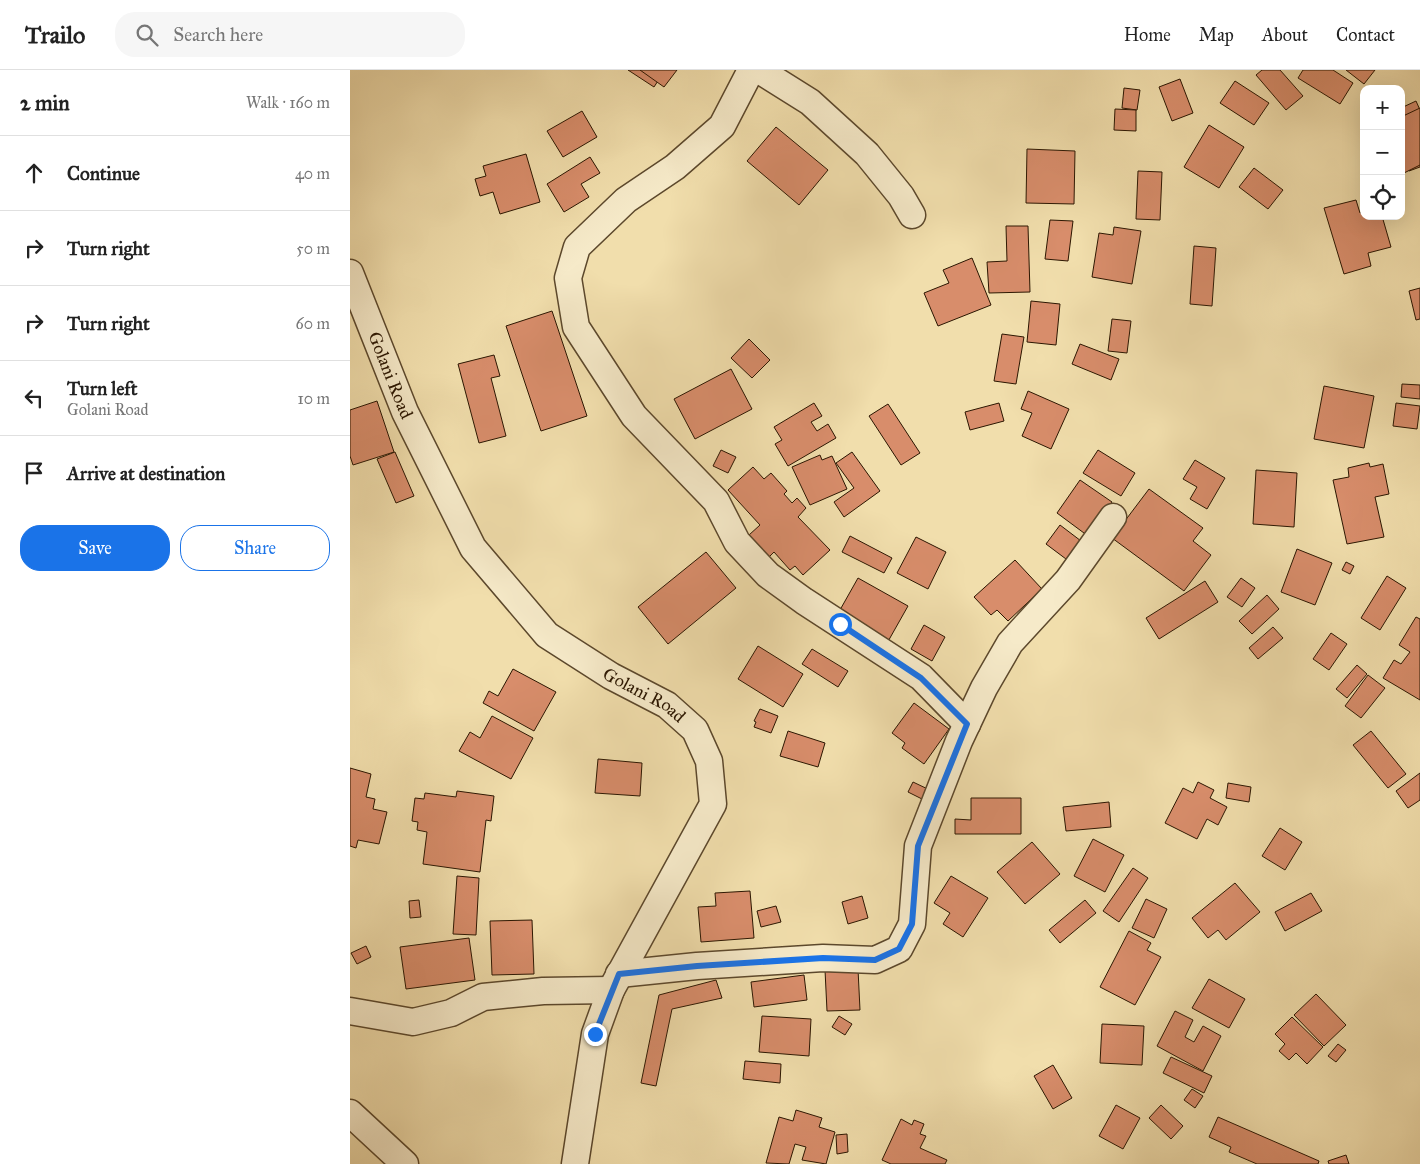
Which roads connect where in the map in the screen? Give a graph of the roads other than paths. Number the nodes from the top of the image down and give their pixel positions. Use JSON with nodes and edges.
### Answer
{"nodes":[{"id":1,"x":750,"y":70,"type":"edge"},
{"id":2,"x":759,"y":70,"type":"edge"},
{"id":3,"x":912,"y":215,"type":"dead end"},
{"id":4,"x":350,"y":273,"type":"edge"},
{"id":5,"x":1113,"y":517,"type":"dead end"},
{"id":6,"x":967,"y":724,"type":"junction"},
{"id":7,"x":615,"y":982,"type":"junction"},
{"id":8,"x":350,"y":1011,"type":"edge"},
{"id":9,"x":350,"y":1113,"type":"edge"},
{"id":10,"x":405,"y":1164,"type":"edge"},
{"id":11,"x":574,"y":1164,"type":"edge"}],
"edges":[{"from":1,"to":6,"type":"street"},
{"from":2,"to":3,"type":"street"},
{"from":4,"to":7,"type":"street","name":"Golani Road"},
{"from":5,"to":6,"type":"street"},
{"from":6,"to":7,"type":"street"},
{"from":7,"to":8,"type":"street"},
{"from":7,"to":11,"type":"street","name":"Golani Road"},
{"from":9,"to":10,"type":"street"}]}
